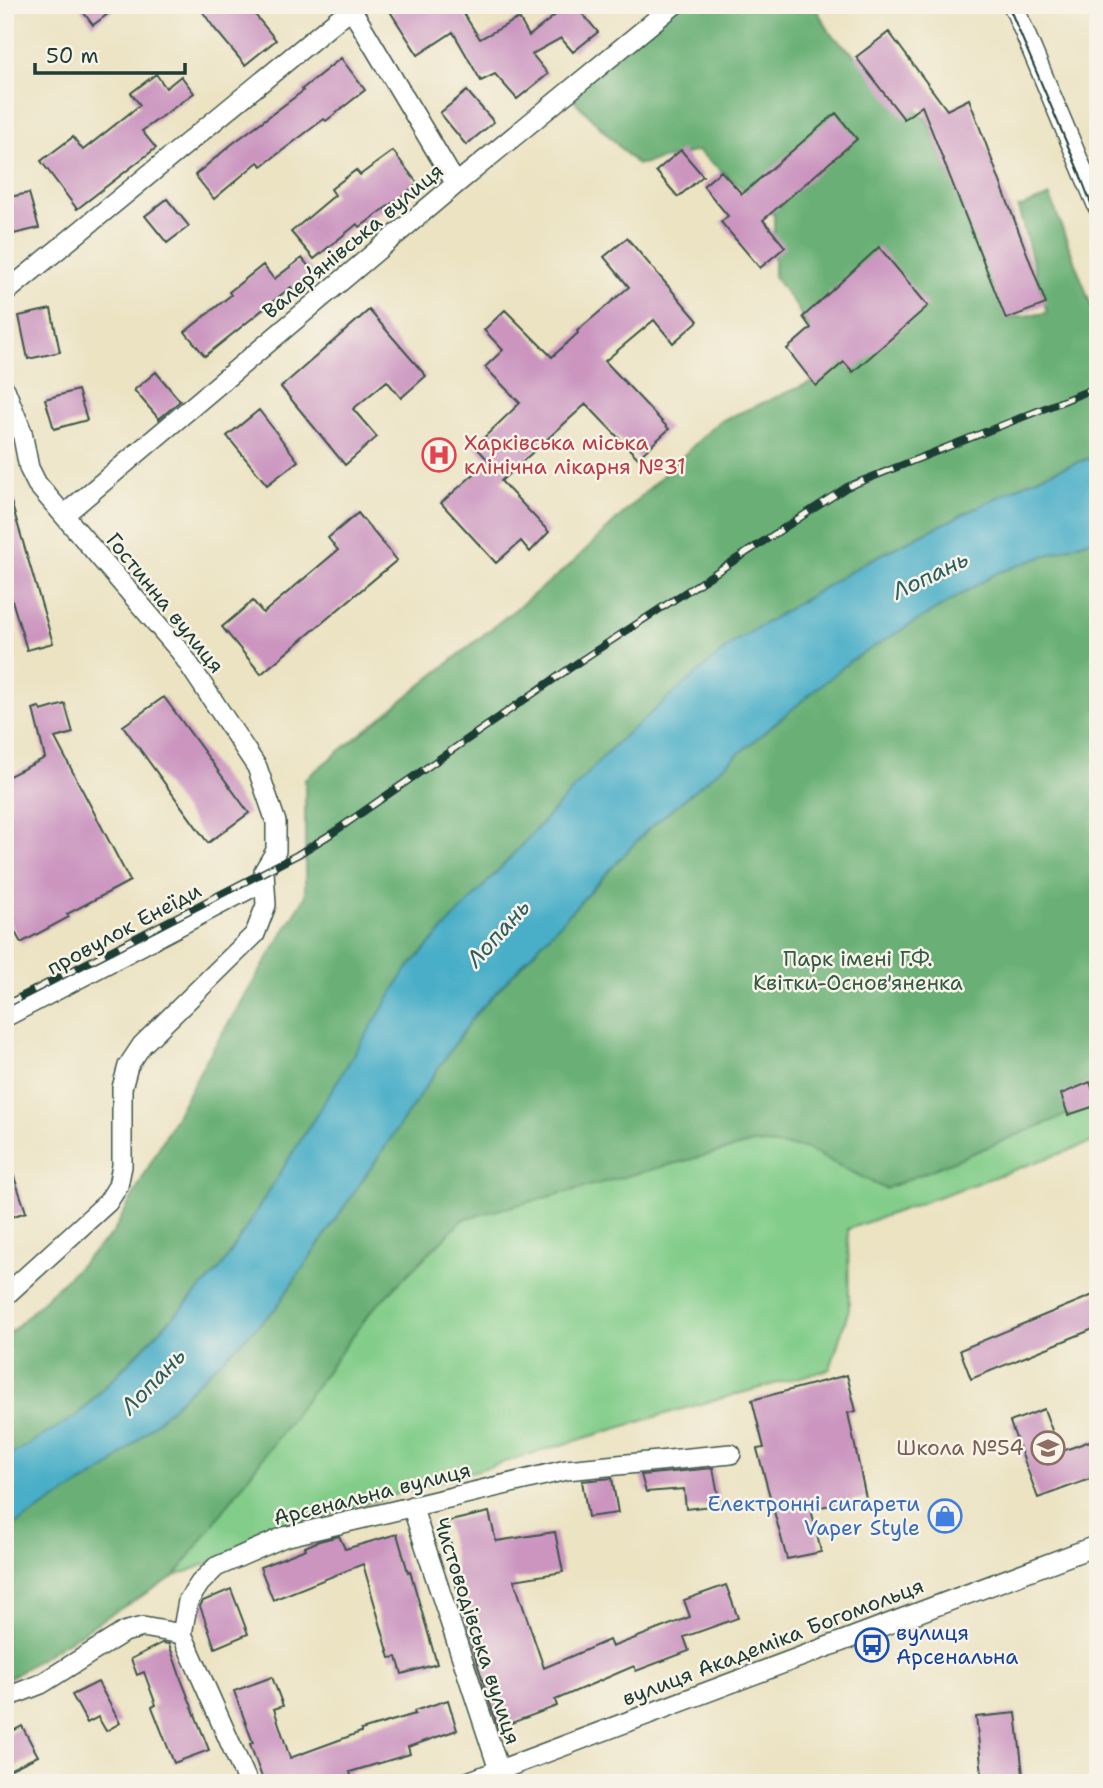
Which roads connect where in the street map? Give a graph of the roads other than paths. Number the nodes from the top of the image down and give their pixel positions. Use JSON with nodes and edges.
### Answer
{"nodes":[{"id":1,"x":674,"y":5,"type":"edge"},
{"id":2,"x":1013,"y":5,"type":"edge"},
{"id":3,"x":352,"y":6,"type":"edge"},
{"id":4,"x":1090,"y":166,"type":"edge"},
{"id":5,"x":456,"y":184,"type":"junction"},
{"id":6,"x":1098,"y":207,"type":"edge"},
{"id":7,"x":5,"y":293,"type":"edge"},
{"id":8,"x":5,"y":389,"type":"edge"},
{"id":9,"x":64,"y":515,"type":"junction"},
{"id":10,"x":265,"y":886,"type":"junction"},
{"id":11,"x":5,"y":1017,"type":"edge"},
{"id":12,"x":5,"y":1296,"type":"edge"},
{"id":13,"x":731,"y":1454,"type":"dead end"},
{"id":14,"x":412,"y":1506,"type":"junction"},
{"id":15,"x":1098,"y":1545,"type":"edge"},
{"id":16,"x":183,"y":1634,"type":"junction"},
{"id":17,"x":5,"y":1698,"type":"edge"},
{"id":18,"x":499,"y":1770,"type":"junction"},
{"id":19,"x":248,"y":1783,"type":"edge"},
{"id":20,"x":465,"y":1783,"type":"edge"}],
"edges":[{"from":1,"to":5,"type":"street","name":"Валер’янівська вулиця"},
{"from":2,"to":4,"type":"street"},
{"from":3,"to":5,"type":"street"},
{"from":3,"to":7,"type":"street"},
{"from":4,"to":6,"type":"street"},
{"from":5,"to":9,"type":"street","name":"Валер’янівська вулиця"},
{"from":8,"to":9,"type":"street","name":"Гостинна вулиця"},
{"from":9,"to":10,"type":"street","name":"Гостинна вулиця"},
{"from":10,"to":11,"type":"street","name":"провулок Енеїди"},
{"from":10,"to":12,"type":"street","name":"Гостинна вулиця"},
{"from":13,"to":14,"type":"street","name":"Арсенальна вулиця"},
{"from":14,"to":16,"type":"street","name":"Арсенальна вулиця"},
{"from":14,"to":18,"type":"street","name":"Чистоводівська вулиця"},
{"from":15,"to":18,"type":"street","name":"вулиця Академіка Богомольця"},
{"from":16,"to":17,"type":"street"},
{"from":16,"to":19,"type":"street"},
{"from":18,"to":20,"type":"street","name":"вулиця Академіка Богомольця"}]}
